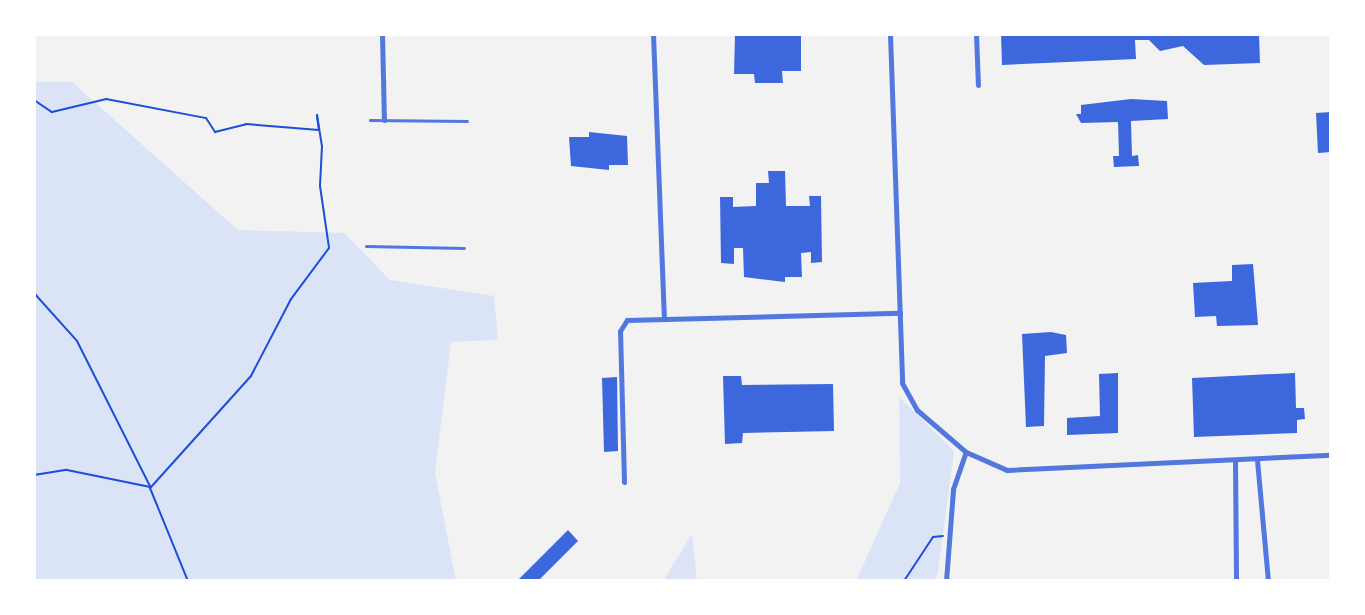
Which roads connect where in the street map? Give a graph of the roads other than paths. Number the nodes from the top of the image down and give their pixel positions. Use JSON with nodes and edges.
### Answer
{"nodes":[{"id":1,"x":382,"y":34,"type":"edge"},
{"id":2,"x":653,"y":34,"type":"edge"},
{"id":3,"x":890,"y":34,"type":"edge"},
{"id":4,"x":976,"y":34,"type":"edge"},
{"id":5,"x":978,"y":85,"type":"dead end"},
{"id":6,"x":370,"y":120,"type":"dead end"},
{"id":7,"x":384,"y":120,"type":"junction"},
{"id":8,"x":467,"y":121,"type":"dead end"},
{"id":9,"x":366,"y":246,"type":"dead end"},
{"id":10,"x":464,"y":248,"type":"dead end"},
{"id":11,"x":900,"y":313,"type":"junction"},
{"id":12,"x":664,"y":318,"type":"junction"},
{"id":13,"x":966,"y":452,"type":"junction"},
{"id":14,"x":1331,"y":455,"type":"edge"},
{"id":15,"x":1257,"y":460,"type":"junction"},
{"id":16,"x":1235,"y":461,"type":"junction"},
{"id":17,"x":624,"y":482,"type":"dead end"},
{"id":18,"x":946,"y":581,"type":"edge"},
{"id":19,"x":1236,"y":581,"type":"edge"},
{"id":20,"x":1268,"y":581,"type":"edge"}],
"edges":[{"from":1,"to":7,"type":"street"},
{"from":2,"to":12,"type":"street"},
{"from":3,"to":11,"type":"street"},
{"from":4,"to":5,"type":"street"},
{"from":6,"to":7,"type":"lane"},
{"from":7,"to":8,"type":"lane"},
{"from":9,"to":10,"type":"lane"},
{"from":11,"to":12,"type":"street"},
{"from":11,"to":13,"type":"street"},
{"from":12,"to":17,"type":"street"},
{"from":13,"to":16,"type":"street"},
{"from":13,"to":18,"type":"street"},
{"from":14,"to":15,"type":"street"},
{"from":15,"to":16,"type":"street"},
{"from":15,"to":20,"type":"street"},
{"from":16,"to":19,"type":"street"}]}
